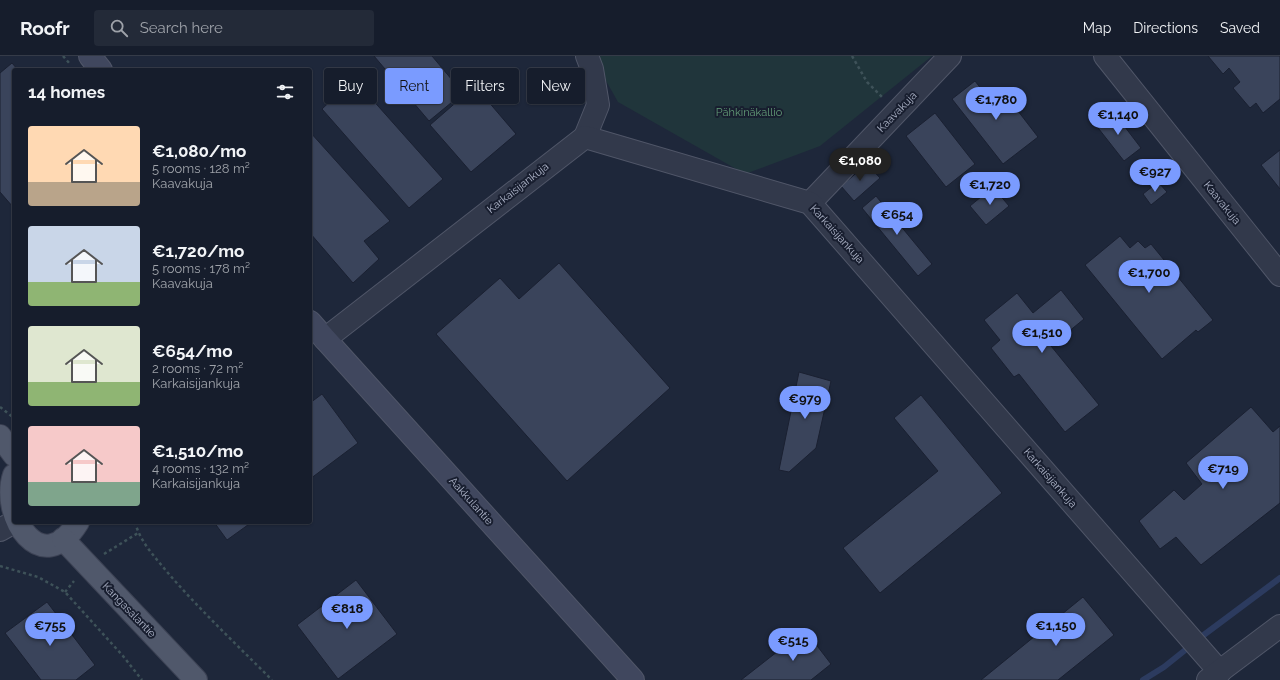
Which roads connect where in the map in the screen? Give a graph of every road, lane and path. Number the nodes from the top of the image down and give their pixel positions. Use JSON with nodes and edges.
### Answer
{"nodes":[{"id":1,"x":90,"y":56,"type":"edge"},
{"id":2,"x":587,"y":56,"type":"edge"},
{"id":3,"x":852,"y":56,"type":"edge"},
{"id":4,"x":950,"y":56,"type":"edge"},
{"id":5,"x":1104,"y":56,"type":"edge"},
{"id":6,"x":99,"y":68,"type":"edge"},
{"id":7,"x":897,"y":112,"type":"junction"},
{"id":8,"x":585,"y":137,"type":"junction"},
{"id":9,"x":810,"y":202,"type":"junction"},
{"id":10,"x":1280,"y":275,"type":"edge"},
{"id":11,"x":312,"y":324,"type":"edge"},
{"id":12,"x":325,"y":339,"type":"junction"},
{"id":13,"x":0,"y":407,"type":"edge"},
{"id":14,"x":12,"y":416,"type":"edge"},
{"id":15,"x":0,"y":436,"type":"edge"},
{"id":16,"x":12,"y":452,"type":"edge"},
{"id":17,"x":12,"y":478,"type":"edge"},
{"id":18,"x":77,"y":524,"type":"edge"},
{"id":19,"x":136,"y":524,"type":"edge"},
{"id":20,"x":3,"y":528,"type":"edge"},
{"id":21,"x":63,"y":539,"type":"junction"},
{"id":22,"x":0,"y":566,"type":"edge"},
{"id":23,"x":1280,"y":626,"type":"edge"},
{"id":24,"x":1214,"y":676,"type":"edge"},
{"id":25,"x":142,"y":680,"type":"edge"},
{"id":26,"x":196,"y":680,"type":"edge"},
{"id":27,"x":272,"y":680,"type":"edge"},
{"id":28,"x":633,"y":680,"type":"edge"}],
"edges":[{"from":1,"to":6,"type":"street"},
{"from":2,"to":8,"type":"street"},
{"from":3,"to":7,"type":"path"},
{"from":4,"to":7,"type":"street","name":"Kaavakuja"},
{"from":5,"to":10,"type":"street","name":"Kaavakuja"},
{"from":7,"to":9,"type":"street","name":"Kaavakuja"},
{"from":8,"to":9,"type":"street","name":"Karkaisijankuja"},
{"from":8,"to":12,"type":"street","name":"Karkaisijankuja"},
{"from":9,"to":24,"type":"street","name":"Karkaisijankuja"},
{"from":11,"to":12,"type":"street","name":"Aakkulantie"},
{"from":12,"to":28,"type":"street","name":"Aakkulantie"},
{"from":13,"to":14,"type":"path"},
{"from":15,"to":16,"type":"main road"},
{"from":17,"to":20,"type":"main road"},
{"from":18,"to":21,"type":"main road"},
{"from":19,"to":27,"type":"path"},
{"from":20,"to":21,"type":"main road"},
{"from":21,"to":26,"type":"main road","name":"Kangasalantie"},
{"from":22,"to":25,"type":"path"},
{"from":23,"to":24,"type":"street"}]}
